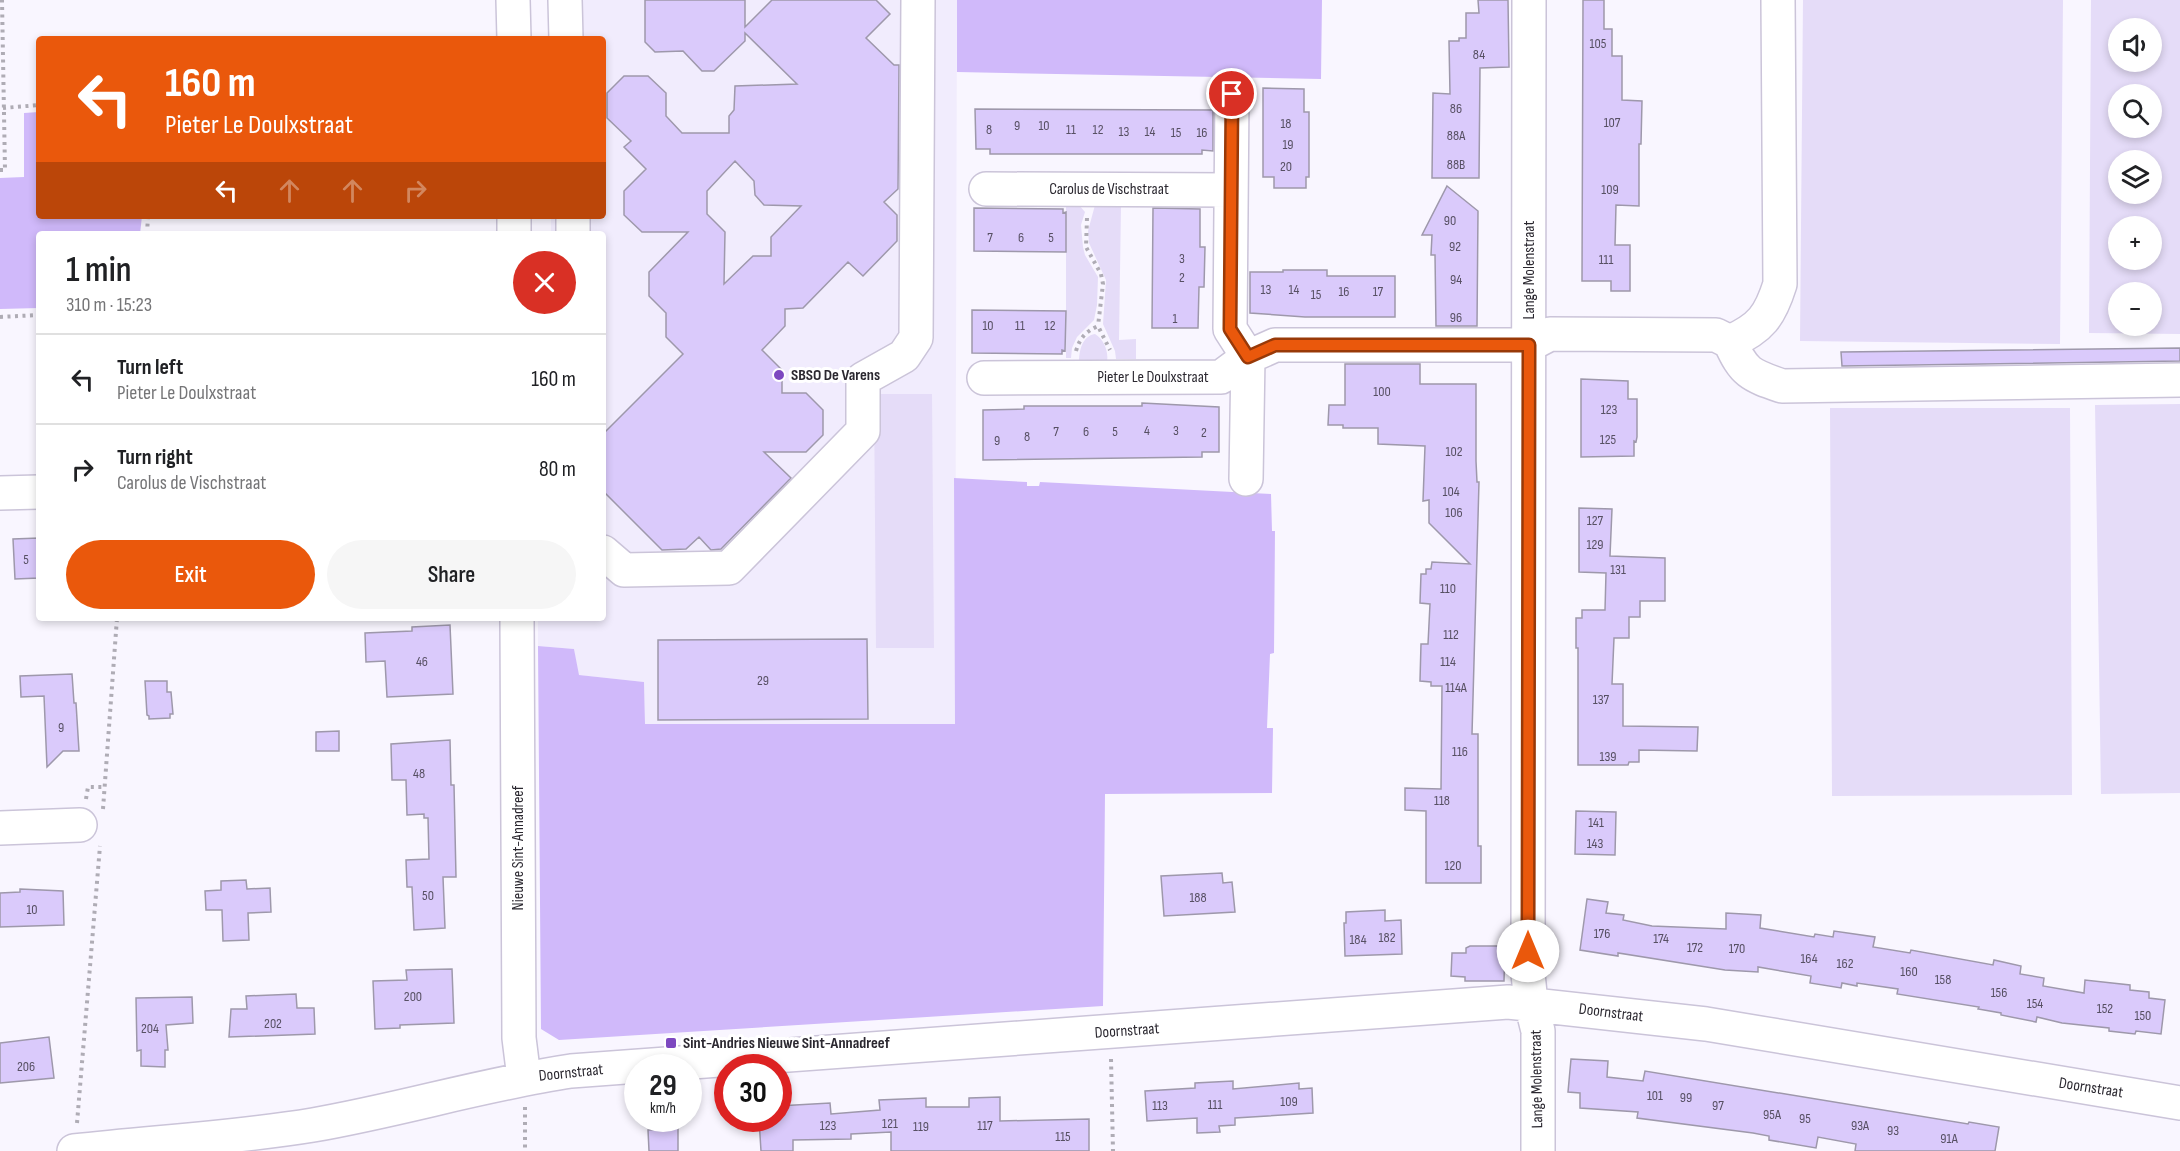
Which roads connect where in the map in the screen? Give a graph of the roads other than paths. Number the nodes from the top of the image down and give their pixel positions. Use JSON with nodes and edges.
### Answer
{"nodes":[{"id":1,"x":513,"y":0,"type":"edge"},
{"id":2,"x":565,"y":0,"type":"edge"},
{"id":3,"x":918,"y":0,"type":"edge"},
{"id":4,"x":1529,"y":0,"type":"edge"},
{"id":5,"x":1778,"y":0,"type":"edge"},
{"id":6,"x":514,"y":36,"type":"edge"},
{"id":7,"x":566,"y":36,"type":"edge"},
{"id":8,"x":1232,"y":94,"type":"dead end"},
{"id":9,"x":986,"y":189,"type":"dead end"},
{"id":10,"x":1231,"y":190,"type":"junction"},
{"id":11,"x":1730,"y":342,"type":"junction"},
{"id":12,"x":1529,"y":345,"type":"junction"},
{"id":13,"x":1248,"y":357,"type":"junction"},
{"id":14,"x":984,"y":378,"type":"dead end"},
{"id":15,"x":2180,"y":380,"type":"edge"},
{"id":16,"x":1246,"y":479,"type":"dead end"},
{"id":17,"x":36,"y":492,"type":"edge"},
{"id":18,"x":0,"y":493,"type":"edge"},
{"id":19,"x":606,"y":555,"type":"edge"},
{"id":20,"x":517,"y":621,"type":"edge"},
{"id":21,"x":0,"y":828,"type":"edge"},
{"id":22,"x":94,"y":828,"type":"road end"},
{"id":23,"x":1531,"y":1003,"type":"junction"},
{"id":24,"x":524,"y":1078,"type":"junction"},
{"id":25,"x":2180,"y":1103,"type":"edge"},
{"id":26,"x":75,"y":1151,"type":"edge"},
{"id":27,"x":1538,"y":1151,"type":"edge"}],
"edges":[{"from":1,"to":6,"type":"street"},
{"from":2,"to":7,"type":"street"},
{"from":3,"to":19,"type":"street"},
{"from":4,"to":12,"type":"street","name":"Lange Molenstraat"},
{"from":5,"to":11,"type":"street"},
{"from":8,"to":10,"type":"street"},
{"from":9,"to":10,"type":"street","name":"Carolus de Vischstraat"},
{"from":10,"to":13,"type":"street"},
{"from":11,"to":12,"type":"street"},
{"from":11,"to":15,"type":"street"},
{"from":12,"to":13,"type":"street","name":"Pieter Le Doulxstraat"},
{"from":12,"to":23,"type":"street","name":"Lange Molenstraat"},
{"from":13,"to":14,"type":"street","name":"Pieter Le Doulxstraat"},
{"from":13,"to":16,"type":"street"},
{"from":17,"to":18,"type":"street"},
{"from":20,"to":24,"type":"street","name":"Nieuwe Sint-Annadreef"},
{"from":21,"to":22,"type":"street"},
{"from":23,"to":24,"type":"street","name":"Doornstraat"},
{"from":23,"to":25,"type":"street","name":"Doornstraat"},
{"from":23,"to":27,"type":"street","name":"Lange Molenstraat"},
{"from":24,"to":26,"type":"street","name":"Doornstraat"}]}
